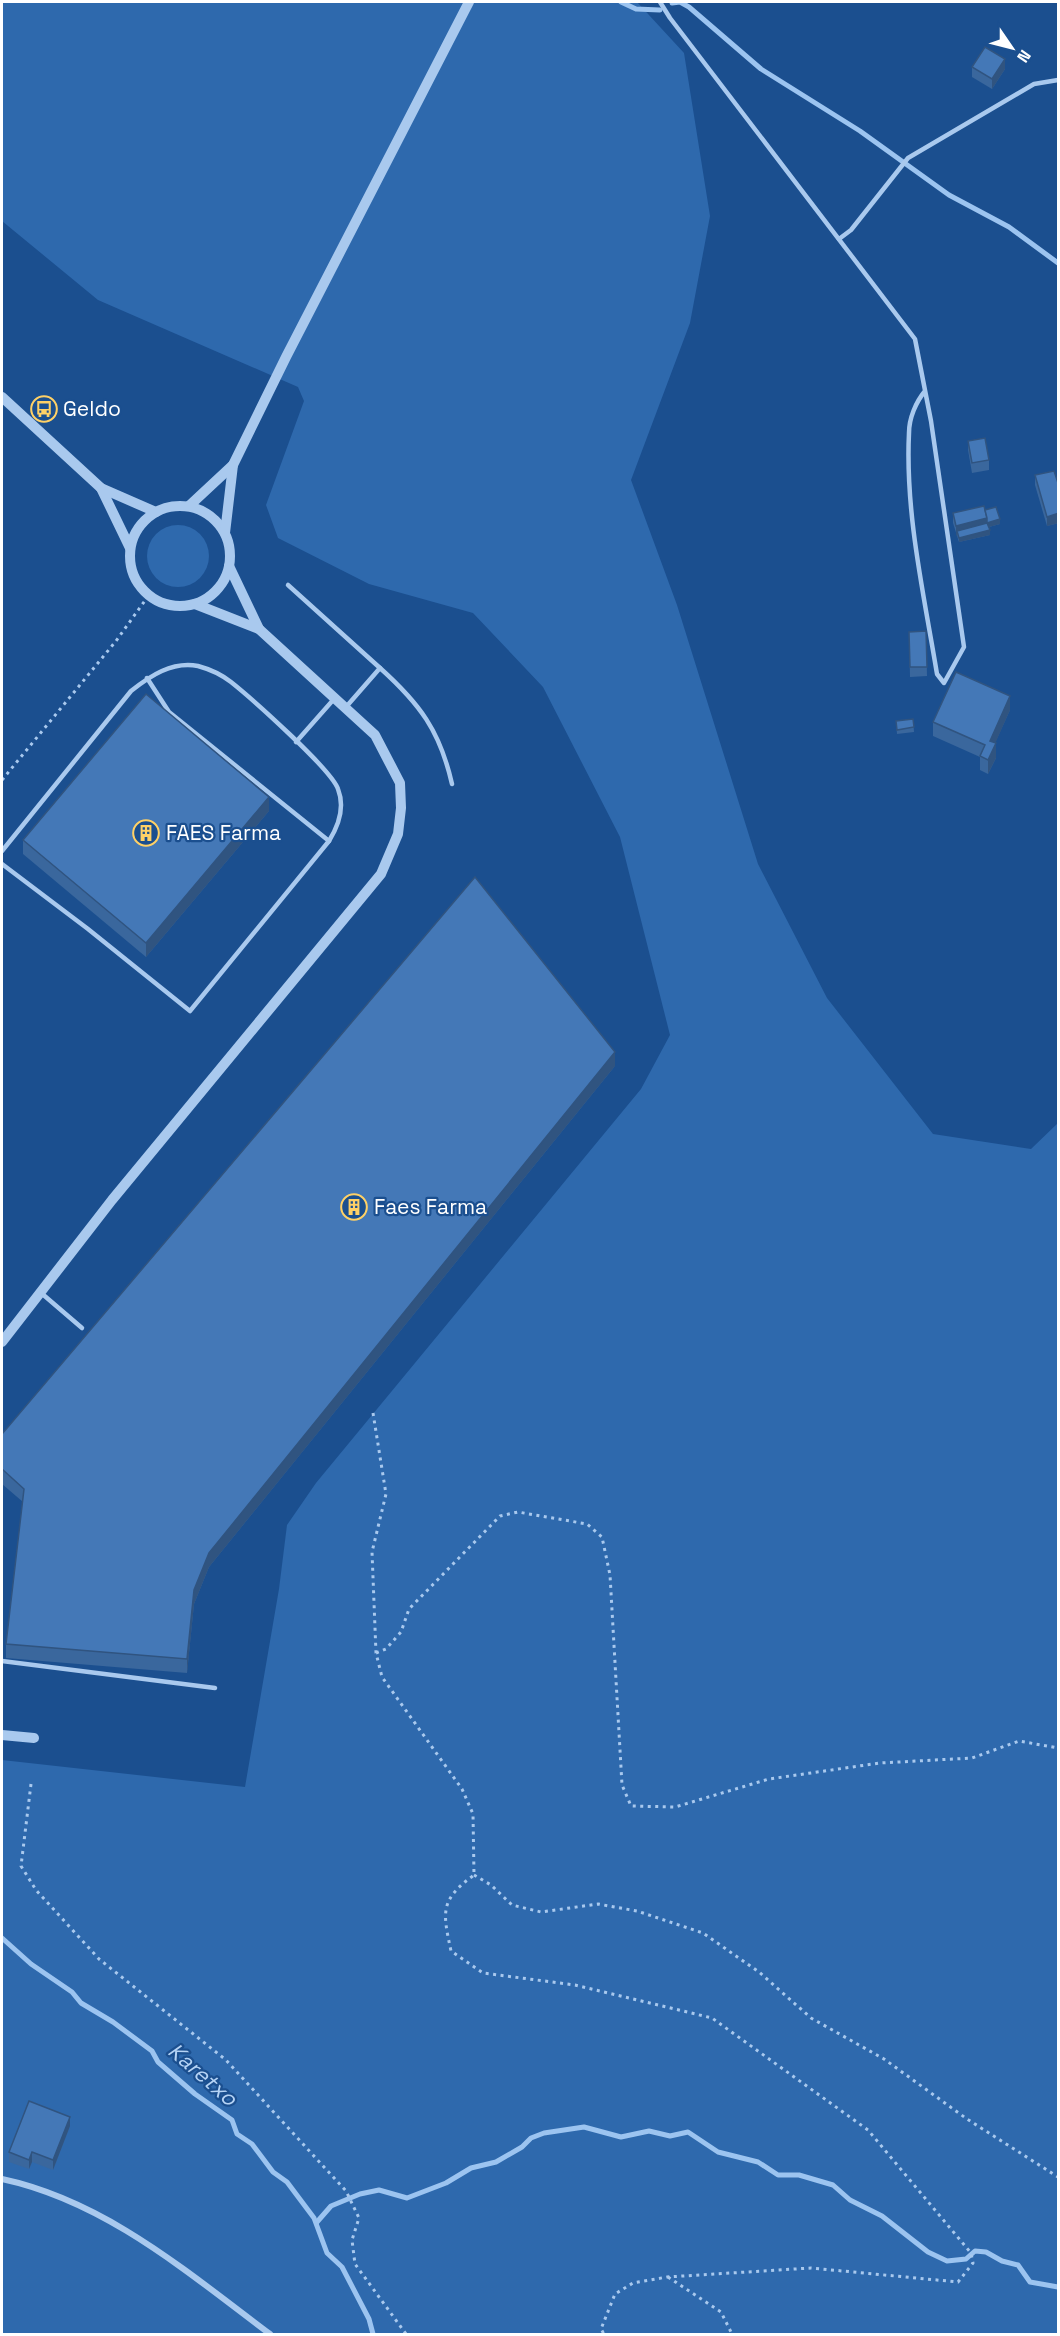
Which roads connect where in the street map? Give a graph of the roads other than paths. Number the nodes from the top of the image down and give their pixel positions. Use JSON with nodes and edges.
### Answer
{"nodes":[{"id":1,"x":469,"y":2,"type":"edge"},
{"id":2,"x":660,"y":2,"type":"edge"},
{"id":3,"x":1059,"y":80,"type":"edge"},
{"id":4,"x":839,"y":238,"type":"junction"},
{"id":5,"x":925,"y":391,"type":"junction"},
{"id":6,"x":2,"y":397,"type":"edge"},
{"id":7,"x":233,"y":465,"type":"junction"},
{"id":8,"x":101,"y":488,"type":"junction"},
{"id":9,"x":189,"y":506,"type":"junction"},
{"id":10,"x":156,"y":512,"type":"junction"},
{"id":11,"x":225,"y":533,"type":"junction"},
{"id":12,"x":130,"y":548,"type":"junction"},
{"id":13,"x":229,"y":566,"type":"junction"},
{"id":14,"x":288,"y":585,"type":"dead end"},
{"id":15,"x":195,"y":604,"type":"junction"},
{"id":16,"x":259,"y":629,"type":"junction"},
{"id":17,"x":380,"y":668,"type":"junction"},
{"id":18,"x":147,"y":678,"type":"junction"},
{"id":19,"x":335,"y":697,"type":"junction"},
{"id":20,"x":346,"y":707,"type":"junction"},
{"id":21,"x":296,"y":742,"type":"junction"},
{"id":22,"x":452,"y":784,"type":"dead end"},
{"id":23,"x":329,"y":841,"type":"junction"},
{"id":24,"x":2,"y":851,"type":"edge"},
{"id":25,"x":2,"y":864,"type":"edge"},
{"id":26,"x":40,"y":1292,"type":"junction"},
{"id":27,"x":82,"y":1328,"type":"dead end"},
{"id":28,"x":2,"y":1342,"type":"edge"},
{"id":29,"x":2,"y":1661,"type":"edge"},
{"id":30,"x":215,"y":1688,"type":"dead end"},
{"id":31,"x":2,"y":1735,"type":"edge"},
{"id":32,"x":33,"y":1738,"type":"dead end"},
{"id":33,"x":2,"y":2179,"type":"edge"},
{"id":34,"x":270,"y":2334,"type":"edge"}],
"edges":[{"from":1,"to":7,"type":"street"},
{"from":2,"to":4,"type":"lane"},
{"from":3,"to":4,"type":"lane"},
{"from":4,"to":5,"type":"lane"},
{"from":5,"to":5,"type":"lane"},
{"from":6,"to":8,"type":"street"},
{"from":7,"to":9,"type":"street"},
{"from":7,"to":11,"type":"street"},
{"from":8,"to":10,"type":"street"},
{"from":8,"to":12,"type":"street"},
{"from":9,"to":10,"type":"street"},
{"from":9,"to":11,"type":"street"},
{"from":10,"to":12,"type":"street"},
{"from":11,"to":13,"type":"street"},
{"from":12,"to":15,"type":"street"},
{"from":13,"to":15,"type":"street"},
{"from":13,"to":16,"type":"street"},
{"from":14,"to":17,"type":"lane"},
{"from":15,"to":16,"type":"street"},
{"from":16,"to":19,"type":"street"},
{"from":17,"to":20,"type":"lane"},
{"from":17,"to":22,"type":"lane"},
{"from":18,"to":21,"type":"lane"},
{"from":18,"to":23,"type":"lane"},
{"from":18,"to":24,"type":"lane"},
{"from":19,"to":20,"type":"street"},
{"from":19,"to":21,"type":"lane"},
{"from":20,"to":26,"type":"street"},
{"from":21,"to":23,"type":"lane"},
{"from":23,"to":25,"type":"lane"},
{"from":26,"to":27,"type":"lane"},
{"from":26,"to":28,"type":"street"},
{"from":29,"to":30,"type":"lane"},
{"from":31,"to":32,"type":"street"},
{"from":33,"to":34,"type":"street"}]}
